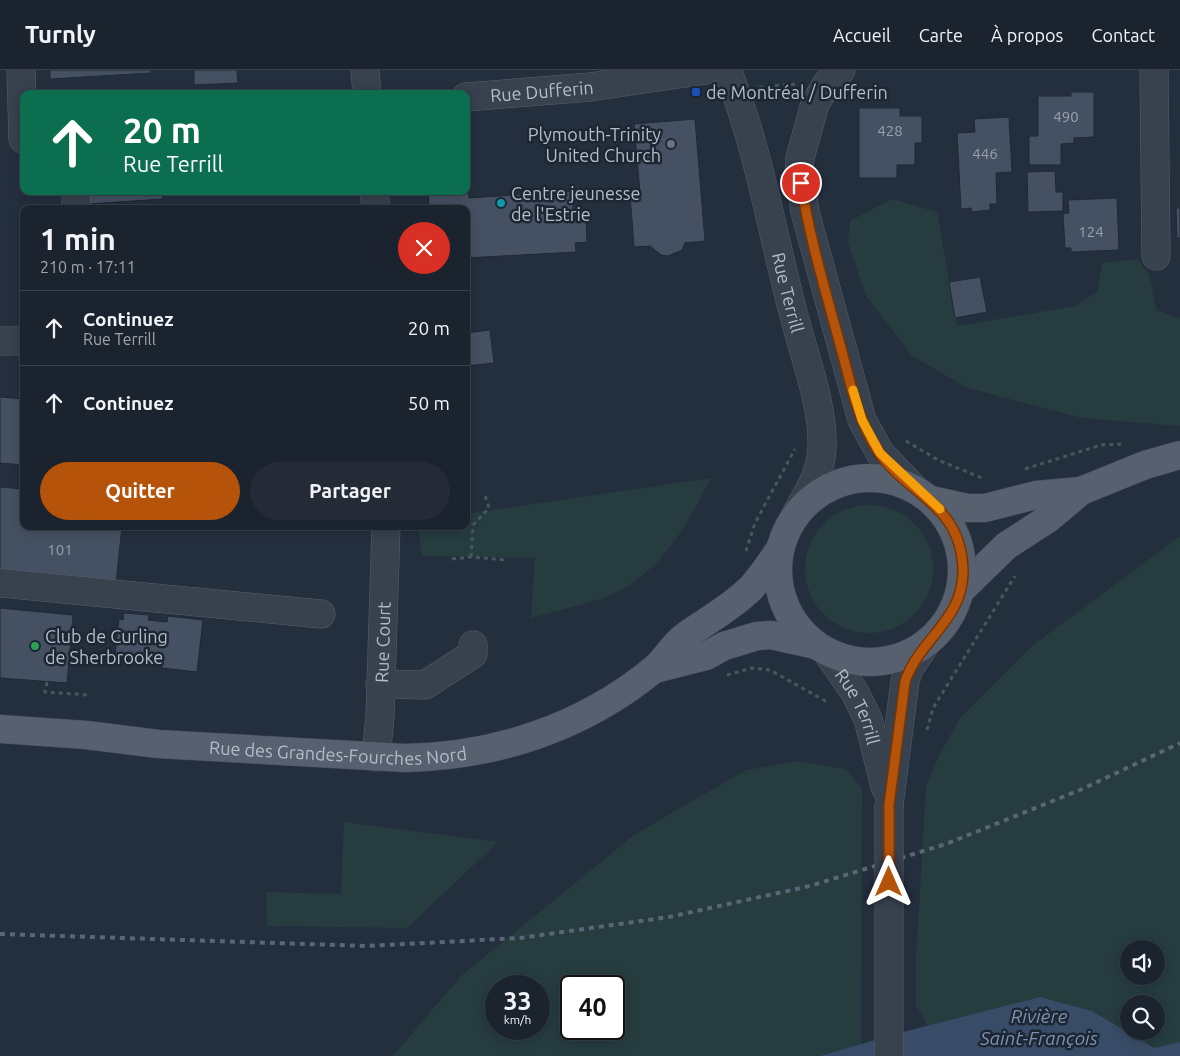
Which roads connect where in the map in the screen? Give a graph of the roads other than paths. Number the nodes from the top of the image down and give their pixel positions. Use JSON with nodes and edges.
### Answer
{"nodes":[{"id":1,"x":20,"y":70,"type":"edge"},
{"id":2,"x":365,"y":70,"type":"edge"},
{"id":3,"x":706,"y":70,"type":"edge"},
{"id":4,"x":727,"y":70,"type":"edge"},
{"id":5,"x":841,"y":70,"type":"edge"},
{"id":6,"x":1154,"y":70,"type":"edge"},
{"id":7,"x":635,"y":76,"type":"edge"},
{"id":8,"x":367,"y":90,"type":"edge"},
{"id":9,"x":470,"y":97,"type":"edge"},
{"id":10,"x":16,"y":139,"type":"edge"},
{"id":11,"x":1156,"y":256,"type":"dead end"},
{"id":12,"x":0,"y":341,"type":"edge"},
{"id":13,"x":20,"y":341,"type":"edge"},
{"id":14,"x":1180,"y":455,"type":"edge"},
{"id":15,"x":1081,"y":491,"type":"junction"},
{"id":16,"x":924,"y":495,"type":"junction"},
{"id":17,"x":796,"y":514,"type":"junction"},
{"id":18,"x":386,"y":530,"type":"edge"},
{"id":19,"x":780,"y":548,"type":"junction"},
{"id":20,"x":0,"y":584,"type":"edge"},
{"id":21,"x":960,"y":591,"type":"junction"},
{"id":22,"x":321,"y":614,"type":"dead end"},
{"id":23,"x":928,"y":642,"type":"junction"},
{"id":24,"x":473,"y":645,"type":"dead end"},
{"id":25,"x":822,"y":648,"type":"junction"},
{"id":26,"x":655,"y":669,"type":"junction"},
{"id":27,"x":380,"y":684,"type":"junction"},
{"id":28,"x":0,"y":729,"type":"edge"},
{"id":29,"x":376,"y":757,"type":"junction"},
{"id":30,"x":889,"y":805,"type":"junction"},
{"id":31,"x":889,"y":1056,"type":"edge"}],
"edges":[{"from":1,"to":10,"type":"street"},
{"from":2,"to":8,"type":"street"},
{"from":3,"to":7,"type":"street","name":"Rue Dufferin"},
{"from":4,"to":17,"type":"street","name":"Rue Terrill"},
{"from":5,"to":16,"type":"street","name":"Rue Terrill"},
{"from":6,"to":11,"type":"street"},
{"from":7,"to":9,"type":"street","name":"Rue Dufferin"},
{"from":12,"to":13,"type":"street"},
{"from":14,"to":15,"type":"main road"},
{"from":15,"to":16,"type":"main road"},
{"from":15,"to":21,"type":"main road"},
{"from":16,"to":17,"type":"main road"},
{"from":16,"to":21,"type":"main road"},
{"from":17,"to":19,"type":"main road"},
{"from":18,"to":27,"type":"street","name":"Rue Court"},
{"from":19,"to":25,"type":"main road"},
{"from":19,"to":26,"type":"main road","name":"Rue des Grandes-Fourches Nord"},
{"from":20,"to":22,"type":"street"},
{"from":21,"to":23,"type":"main road"},
{"from":23,"to":25,"type":"main road"},
{"from":23,"to":30,"type":"street","name":"Rue Terrill"},
{"from":24,"to":27,"type":"street"},
{"from":25,"to":26,"type":"main road","name":"Rue des Grandes-Fourches Nord"},
{"from":25,"to":30,"type":"street","name":"Rue Terrill"},
{"from":26,"to":29,"type":"main road","name":"Rue des Grandes-Fourches Nord"},
{"from":27,"to":29,"type":"street","name":"Rue Court"},
{"from":28,"to":29,"type":"main road","name":"Rue des Grandes-Fourches Nord"},
{"from":30,"to":31,"type":"street","bridge":true}]}
